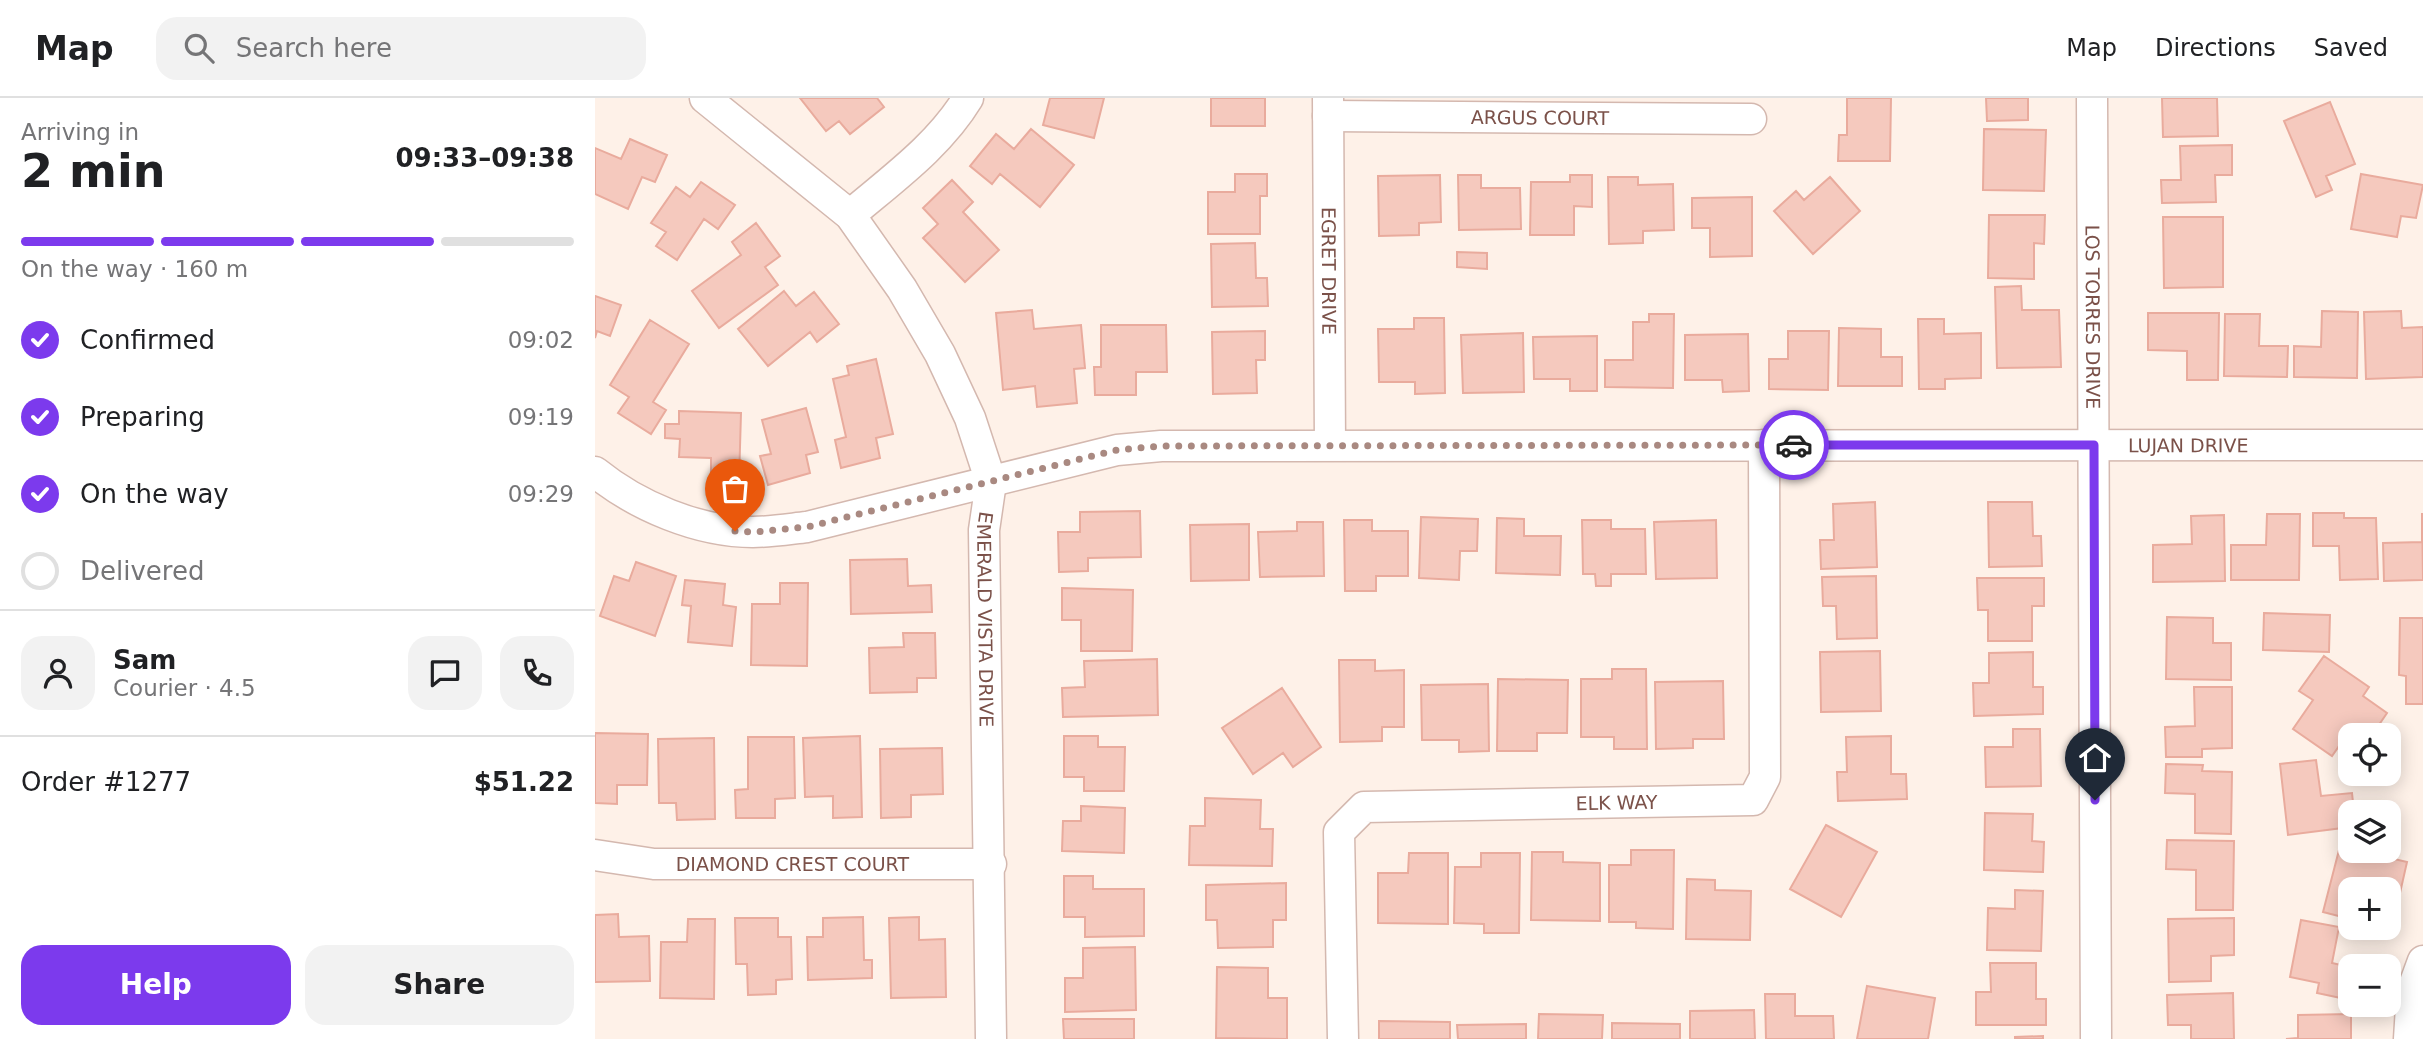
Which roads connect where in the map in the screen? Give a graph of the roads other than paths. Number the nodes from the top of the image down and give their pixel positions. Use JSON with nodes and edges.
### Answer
{"nodes":[{"id":1,"x":705,"y":98,"type":"edge"},
{"id":2,"x":968,"y":98,"type":"edge"},
{"id":3,"x":2092,"y":98,"type":"edge"},
{"id":4,"x":1328,"y":107,"type":"edge"},
{"id":5,"x":1751,"y":119,"type":"dead end"},
{"id":6,"x":849,"y":215,"type":"junction"},
{"id":7,"x":1330,"y":445,"type":"junction"},
{"id":8,"x":1765,"y":445,"type":"junction"},
{"id":9,"x":2094,"y":445,"type":"junction"},
{"id":10,"x":2423,"y":445,"type":"edge"},
{"id":11,"x":595,"y":472,"type":"edge"},
{"id":12,"x":991,"y":482,"type":"junction"},
{"id":13,"x":595,"y":855,"type":"edge"},
{"id":14,"x":991,"y":864,"type":"junction"},
{"id":15,"x":2423,"y":961,"type":"edge"},
{"id":16,"x":991,"y":1039,"type":"edge"},
{"id":17,"x":1343,"y":1039,"type":"edge"},
{"id":18,"x":2096,"y":1039,"type":"edge"},
{"id":19,"x":2409,"y":1039,"type":"edge"}],
"edges":[{"from":1,"to":6,"type":"street","name":"EMERALD VISTA DRIVE"},
{"from":2,"to":6,"type":"street"},
{"from":3,"to":9,"type":"street","name":"LOS TORRES DRIVE"},
{"from":4,"to":5,"type":"street","name":"ARGUS COURT"},
{"from":4,"to":7,"type":"street","name":"EGRET DRIVE"},
{"from":6,"to":12,"type":"street","name":"EMERALD VISTA DRIVE"},
{"from":7,"to":8,"type":"street","name":"LUJAN DRIVE"},
{"from":7,"to":12,"type":"street","name":"LUJAN DRIVE"},
{"from":8,"to":9,"type":"street","name":"LUJAN DRIVE"},
{"from":8,"to":17,"type":"street","name":"ELK WAY"},
{"from":9,"to":10,"type":"street","name":"LUJAN DRIVE"},
{"from":9,"to":18,"type":"street","name":"LOS TORRES DRIVE"},
{"from":11,"to":12,"type":"street","name":"LUJAN DRIVE"},
{"from":12,"to":14,"type":"street","name":"EMERALD VISTA DRIVE"},
{"from":13,"to":14,"type":"street","name":"DIAMOND CREST COURT"},
{"from":14,"to":16,"type":"street","name":"EMERALD VISTA DRIVE"},
{"from":15,"to":19,"type":"street"}]}
